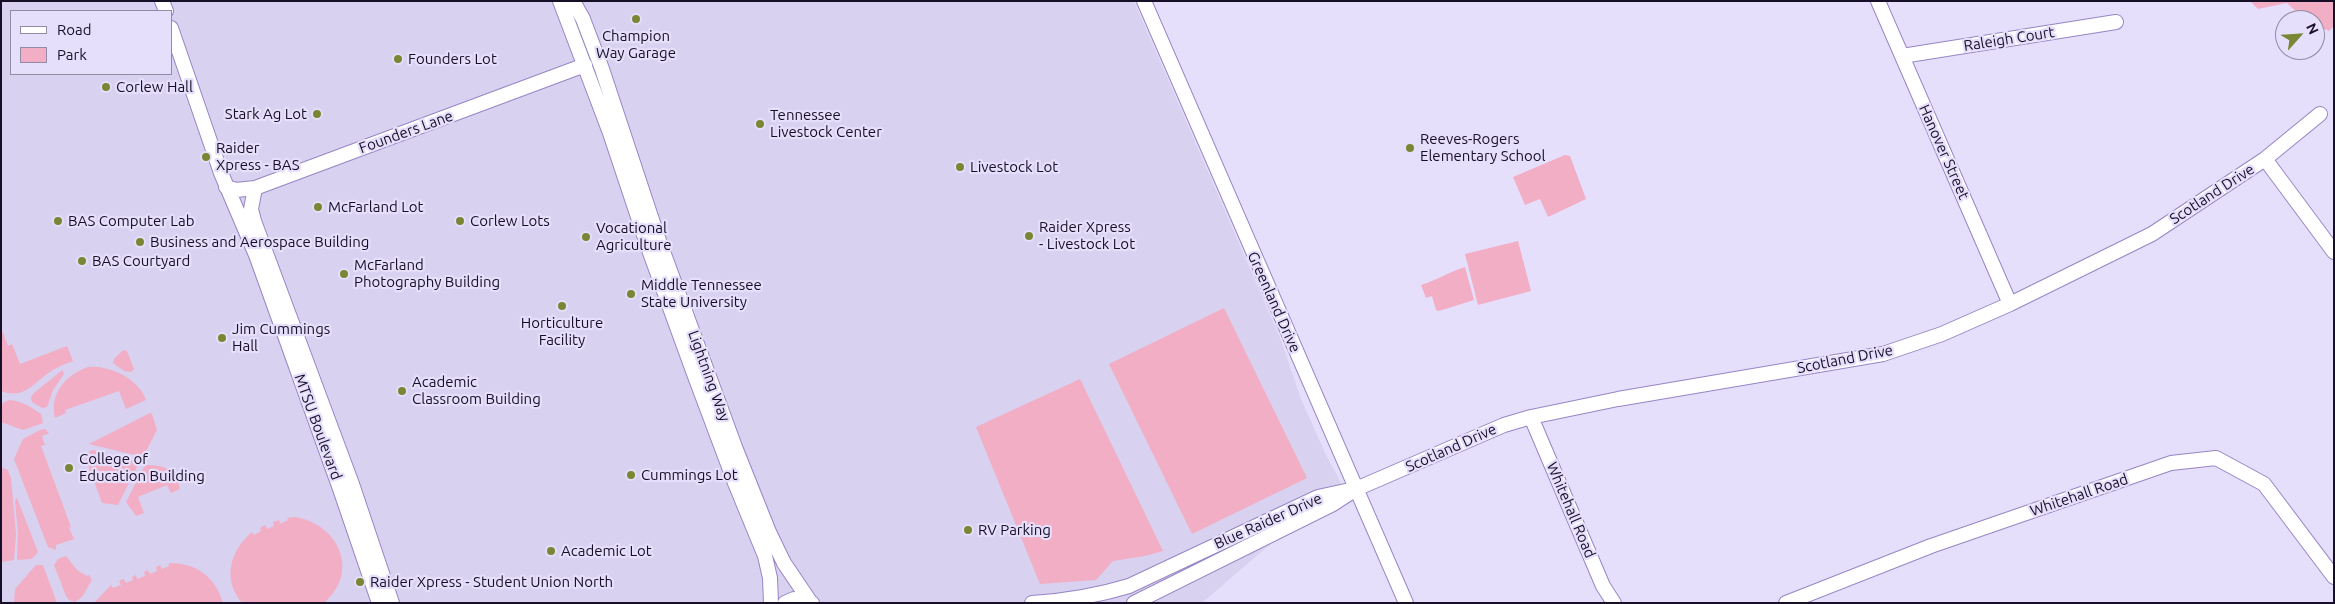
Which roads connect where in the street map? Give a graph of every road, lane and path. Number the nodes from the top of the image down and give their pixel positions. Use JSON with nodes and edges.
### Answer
{"nodes":[{"id":1,"x":560,"y":1,"type":"edge"},
{"id":2,"x":573,"y":1,"type":"edge"},
{"id":3,"x":1144,"y":1,"type":"edge"},
{"id":4,"x":1878,"y":1,"type":"edge"},
{"id":5,"x":2116,"y":22,"type":"dead end"},
{"id":6,"x":172,"y":31,"type":"edge"},
{"id":7,"x":1902,"y":56,"type":"junction"},
{"id":8,"x":585,"y":65,"type":"junction"},
{"id":9,"x":2320,"y":114,"type":"dead end"},
{"id":10,"x":2265,"y":159,"type":"junction"},
{"id":11,"x":226,"y":187,"type":"junction"},
{"id":12,"x":255,"y":188,"type":"junction"},
{"id":13,"x":2334,"y":252,"type":"edge"},
{"id":14,"x":2010,"y":304,"type":"junction"},
{"id":15,"x":1531,"y":417,"type":"junction"},
{"id":16,"x":1356,"y":489,"type":"junction"},
{"id":17,"x":2334,"y":576,"type":"edge"},
{"id":18,"x":379,"y":603,"type":"edge"},
{"id":19,"x":392,"y":603,"type":"edge"},
{"id":20,"x":771,"y":603,"type":"edge"},
{"id":21,"x":785,"y":603,"type":"edge"},
{"id":22,"x":811,"y":603,"type":"edge"},
{"id":23,"x":1032,"y":603,"type":"edge"},
{"id":24,"x":1134,"y":603,"type":"edge"},
{"id":25,"x":1406,"y":603,"type":"edge"},
{"id":26,"x":1614,"y":603,"type":"edge"},
{"id":27,"x":1786,"y":603,"type":"edge"}],
"edges":[{"from":1,"to":8,"type":"street","name":"Lightning Way"},
{"from":2,"to":22,"type":"street","name":"Lightning Way"},
{"from":3,"to":16,"type":"street","name":"Greenland Drive"},
{"from":4,"to":7,"type":"street","name":"Hanover Street"},
{"from":5,"to":7,"type":"street","name":"Raleigh Court"},
{"from":6,"to":11,"type":"street","name":"MTSU Boulevard"},
{"from":7,"to":14,"type":"street","name":"Hanover Street"},
{"from":8,"to":12,"type":"street","name":"Founders Lane"},
{"from":8,"to":20,"type":"street","name":"Lightning Way"},
{"from":9,"to":10,"type":"street","name":"Scotland Drive"},
{"from":10,"to":13,"type":"street"},
{"from":10,"to":14,"type":"street","name":"Scotland Drive"},
{"from":11,"to":12,"type":"street","name":"Founders Lane"},
{"from":11,"to":18,"type":"street","name":"MTSU Boulevard"},
{"from":12,"to":19,"type":"street","name":"MTSU Boulevard"},
{"from":14,"to":15,"type":"street","name":"Scotland Drive"},
{"from":15,"to":16,"type":"street","name":"Scotland Drive"},
{"from":15,"to":26,"type":"street","name":"Whitehall Road"},
{"from":16,"to":23,"type":"street","name":"Blue Raider Drive"},
{"from":16,"to":24,"type":"street","name":"Blue Raider Drive"},
{"from":16,"to":25,"type":"street","name":"Greenland Drive"},
{"from":17,"to":27,"type":"street","name":"Whitehall Road"},
{"from":21,"to":22,"type":"street"}]}
